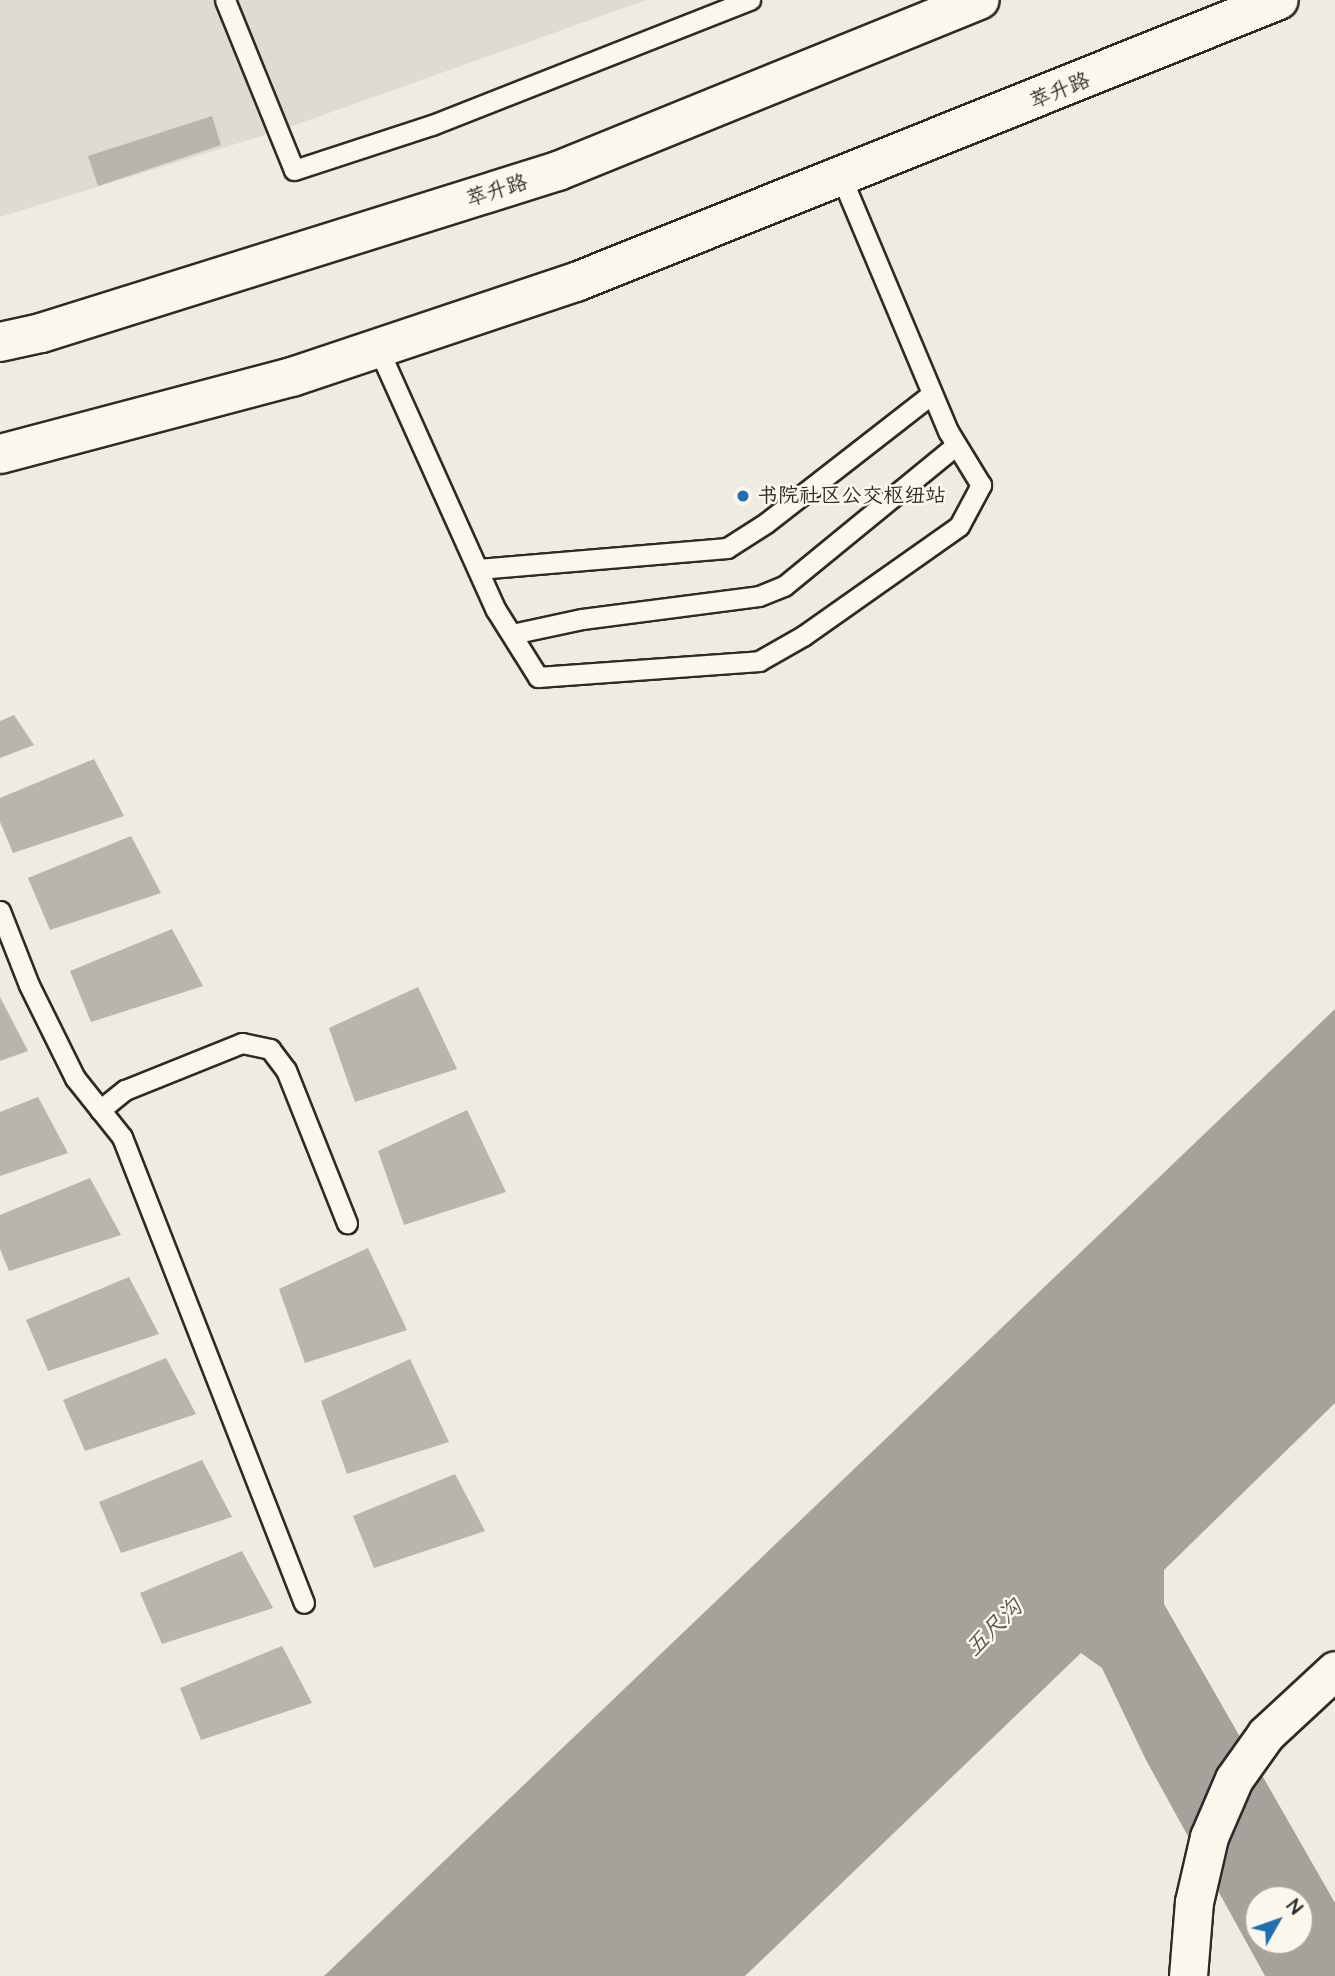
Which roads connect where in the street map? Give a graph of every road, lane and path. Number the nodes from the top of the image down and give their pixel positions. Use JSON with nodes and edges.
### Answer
{"nodes":[{"id":1,"x":225,"y":0,"type":"edge"},
{"id":2,"x":750,"y":0,"type":"edge"},
{"id":3,"x":979,"y":0,"type":"edge"},
{"id":4,"x":1279,"y":0,"type":"edge"},
{"id":5,"x":841,"y":177,"type":"junction"},
{"id":6,"x":0,"y":342,"type":"edge"},
{"id":7,"x":378,"y":348,"type":"junction"},
{"id":8,"x":932,"y":394,"type":"junction"},
{"id":9,"x":956,"y":444,"type":"junction"},
{"id":10,"x":0,"y":454,"type":"edge"},
{"id":11,"x":478,"y":569,"type":"junction"},
{"id":12,"x":512,"y":634,"type":"junction"},
{"id":13,"x":0,"y":911,"type":"edge"},
{"id":14,"x":100,"y":1110,"type":"junction"},
{"id":15,"x":347,"y":1223,"type":"dead end"},
{"id":16,"x":304,"y":1603,"type":"dead end"},
{"id":17,"x":1335,"y":1670,"type":"edge"},
{"id":18,"x":1188,"y":1976,"type":"edge"}],
"edges":[{"from":1,"to":2,"type":"lane"},
{"from":3,"to":6,"type":"street","name":"萃升路"},
{"from":4,"to":5,"type":"street","name":"萃升路"},
{"from":5,"to":7,"type":"street","name":"萃升路"},
{"from":5,"to":8,"type":"lane"},
{"from":7,"to":10,"type":"street"},
{"from":7,"to":11,"type":"lane"},
{"from":8,"to":9,"type":"lane"},
{"from":8,"to":11,"type":"lane"},
{"from":9,"to":12,"type":"lane"},
{"from":9,"to":12,"type":"lane"},
{"from":11,"to":12,"type":"lane"},
{"from":13,"to":14,"type":"lane"},
{"from":14,"to":15,"type":"lane"},
{"from":14,"to":16,"type":"lane"},
{"from":17,"to":18,"type":"street"}]}
